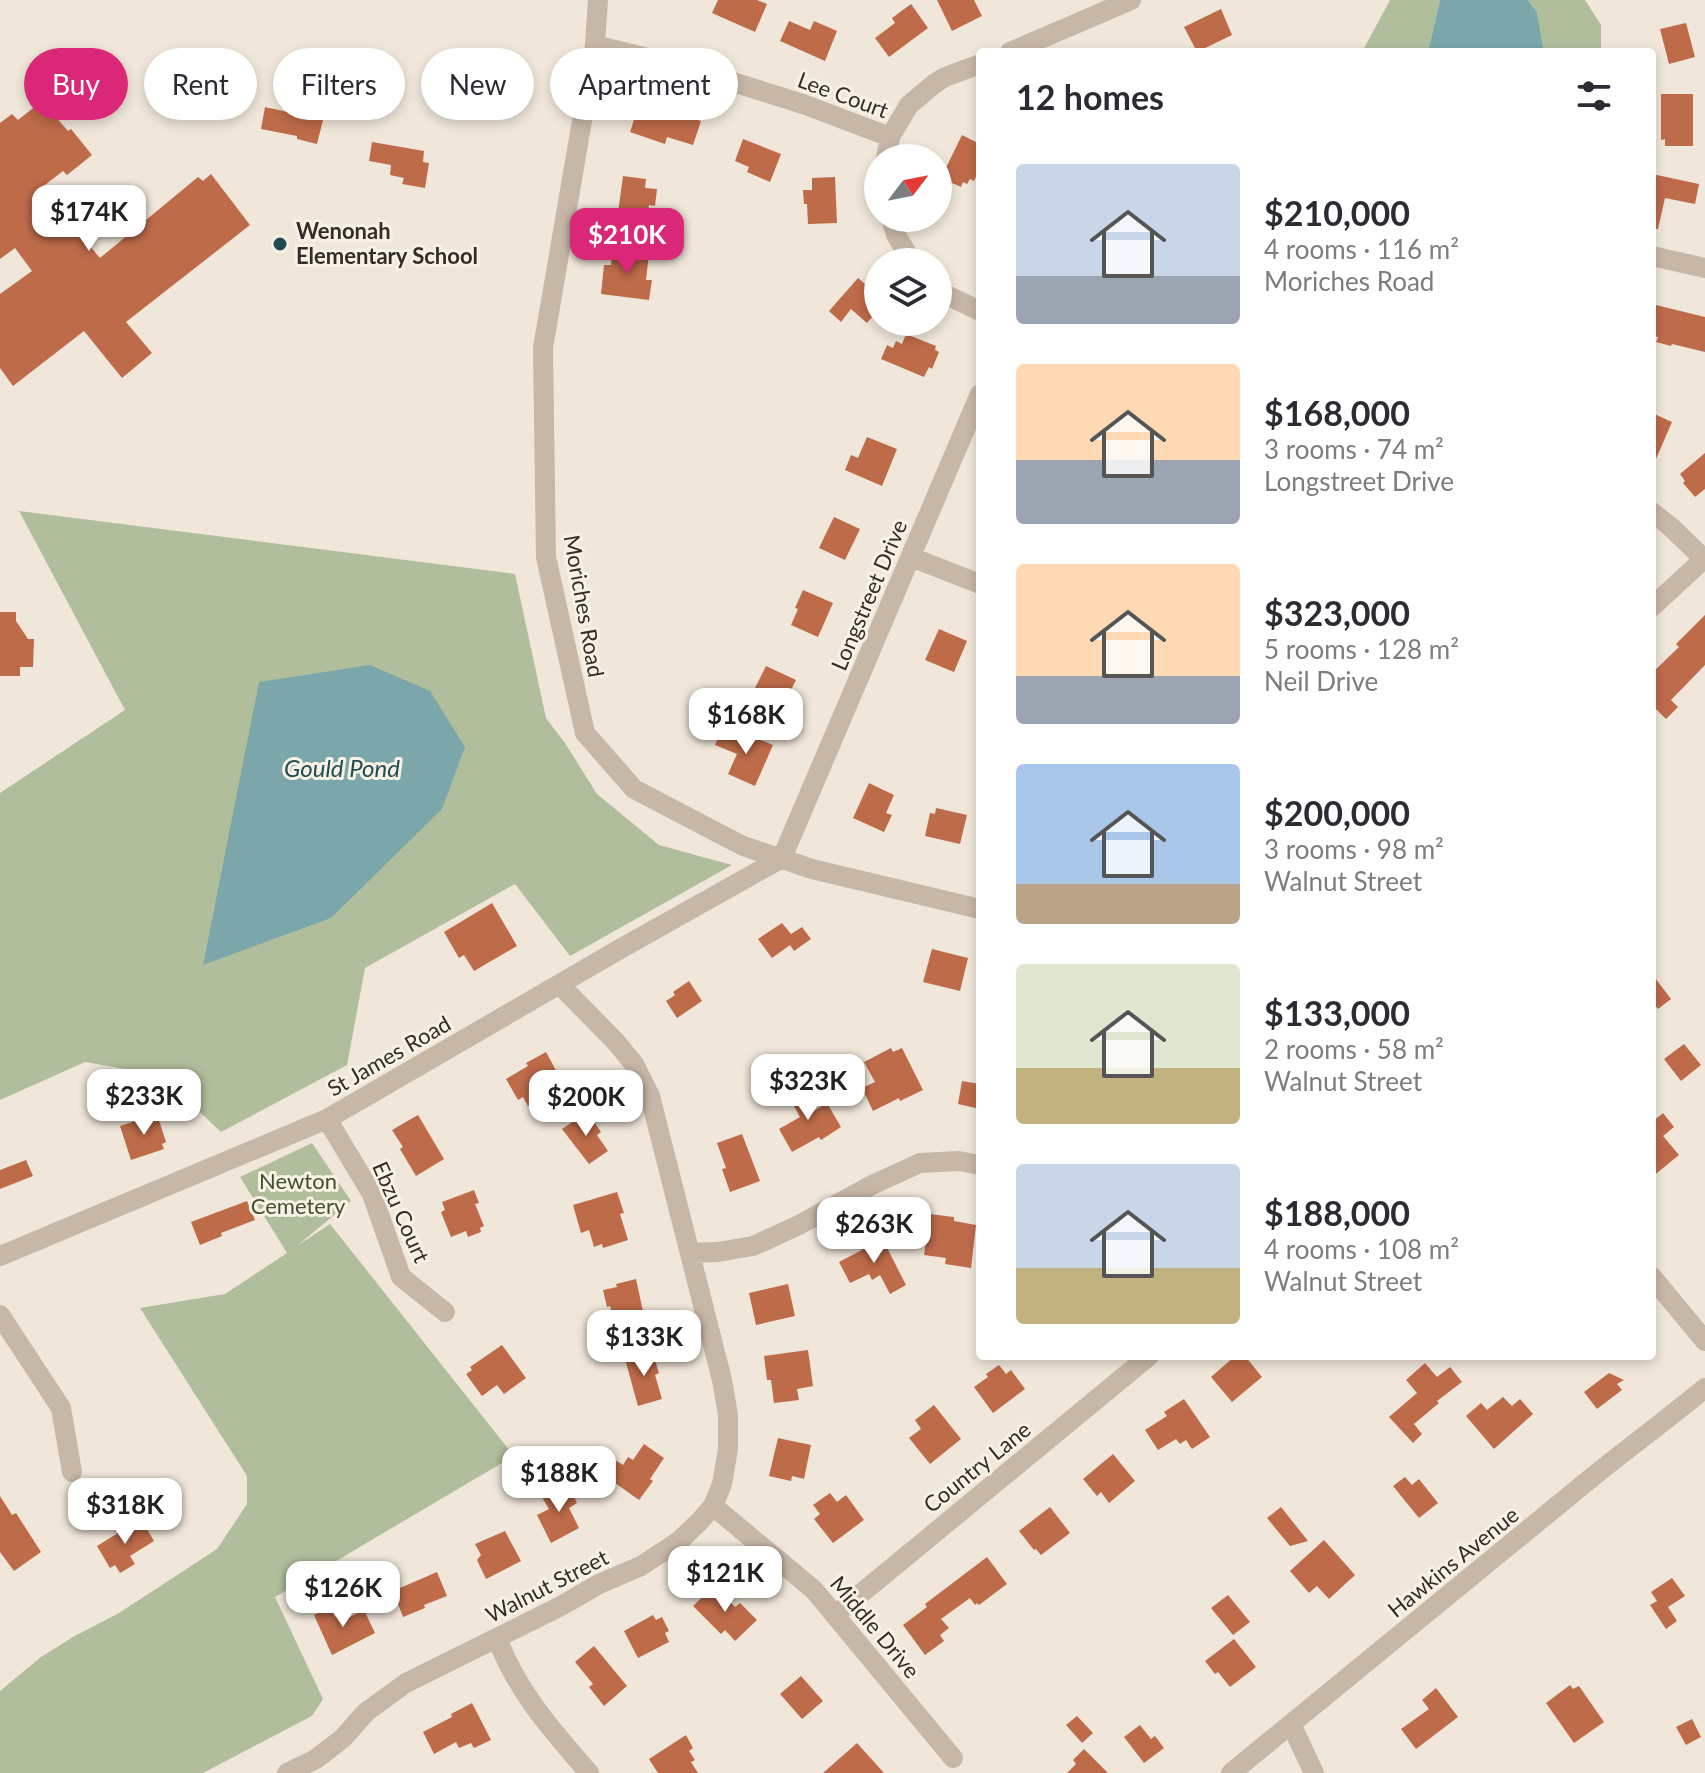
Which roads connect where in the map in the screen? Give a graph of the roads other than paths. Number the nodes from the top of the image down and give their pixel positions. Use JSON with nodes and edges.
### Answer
{"nodes":[{"id":1,"x":598,"y":0,"type":"edge"},
{"id":2,"x":1131,"y":0,"type":"edge"},
{"id":3,"x":595,"y":45,"type":"junction"},
{"id":4,"x":1019,"y":48,"type":"edge"},
{"id":5,"x":976,"y":65,"type":"edge"},
{"id":6,"x":890,"y":137,"type":"junction"},
{"id":7,"x":889,"y":144,"type":"edge"},
{"id":8,"x":1656,"y":257,"type":"edge"},
{"id":9,"x":1705,"y":268,"type":"edge"},
{"id":10,"x":952,"y":298,"type":"edge"},
{"id":11,"x":976,"y":309,"type":"edge"},
{"id":12,"x":976,"y":403,"type":"edge"},
{"id":13,"x":1656,"y":516,"type":"edge"},
{"id":14,"x":911,"y":557,"type":"junction"},
{"id":15,"x":1704,"y":558,"type":"edge"},
{"id":16,"x":976,"y":582,"type":"edge"},
{"id":17,"x":1656,"y":603,"type":"edge"},
{"id":18,"x":782,"y":858,"type":"junction"},
{"id":19,"x":976,"y":908,"type":"edge"},
{"id":20,"x":560,"y":985,"type":"junction"},
{"id":21,"x":327,"y":1119,"type":"junction"},
{"id":22,"x":976,"y":1164,"type":"edge"},
{"id":23,"x":690,"y":1253,"type":"junction"},
{"id":24,"x":0,"y":1256,"type":"edge"},
{"id":25,"x":1656,"y":1282,"type":"edge"},
{"id":26,"x":445,"y":1312,"type":"dead end"},
{"id":27,"x":0,"y":1315,"type":"edge"},
{"id":28,"x":1705,"y":1341,"type":"edge"},
{"id":29,"x":1144,"y":1360,"type":"edge"},
{"id":30,"x":1705,"y":1388,"type":"edge"},
{"id":31,"x":72,"y":1472,"type":"dead end"},
{"id":32,"x":713,"y":1506,"type":"junction"},
{"id":33,"x":835,"y":1615,"type":"junction"},
{"id":34,"x":497,"y":1638,"type":"junction"},
{"id":35,"x":1291,"y":1724,"type":"junction"},
{"id":36,"x":953,"y":1758,"type":"dead end"},
{"id":37,"x":287,"y":1773,"type":"edge"},
{"id":38,"x":589,"y":1773,"type":"edge"},
{"id":39,"x":1231,"y":1773,"type":"edge"},
{"id":40,"x":1314,"y":1773,"type":"edge"}],
"edges":[{"from":1,"to":3,"type":"street","name":"Moriches Road"},
{"from":2,"to":4,"type":"street"},
{"from":3,"to":6,"type":"street","name":"Lee Court"},
{"from":3,"to":18,"type":"street","name":"Moriches Road"},
{"from":5,"to":6,"type":"street"},
{"from":6,"to":7,"type":"street"},
{"from":8,"to":9,"type":"street"},
{"from":10,"to":11,"type":"street"},
{"from":12,"to":14,"type":"street","name":"Longstreet Drive"},
{"from":13,"to":15,"type":"street"},
{"from":14,"to":16,"type":"street"},
{"from":14,"to":18,"type":"street","name":"Longstreet Drive"},
{"from":15,"to":17,"type":"street"},
{"from":18,"to":19,"type":"street","name":"Moriches Road"},
{"from":18,"to":20,"type":"street","name":"St James Road"},
{"from":20,"to":21,"type":"street","name":"St James Road"},
{"from":20,"to":23,"type":"street","name":"Walnut Street"},
{"from":21,"to":24,"type":"street","name":"St James Road"},
{"from":21,"to":26,"type":"street","name":"Ebzu Court"},
{"from":22,"to":23,"type":"street"},
{"from":23,"to":32,"type":"street","name":"Walnut Street"},
{"from":25,"to":28,"type":"street"},
{"from":27,"to":31,"type":"street"},
{"from":29,"to":33,"type":"street","name":"Country Lane"},
{"from":30,"to":35,"type":"street","name":"Hawkins Avenue"},
{"from":32,"to":33,"type":"street","name":"Middle Drive"},
{"from":32,"to":34,"type":"street","name":"Walnut Street"},
{"from":33,"to":36,"type":"street","name":"Middle Drive"},
{"from":34,"to":37,"type":"street","name":"Walnut Street"},
{"from":34,"to":38,"type":"street"},
{"from":35,"to":39,"type":"street","name":"Hawkins Avenue"},
{"from":35,"to":40,"type":"street"}]}
